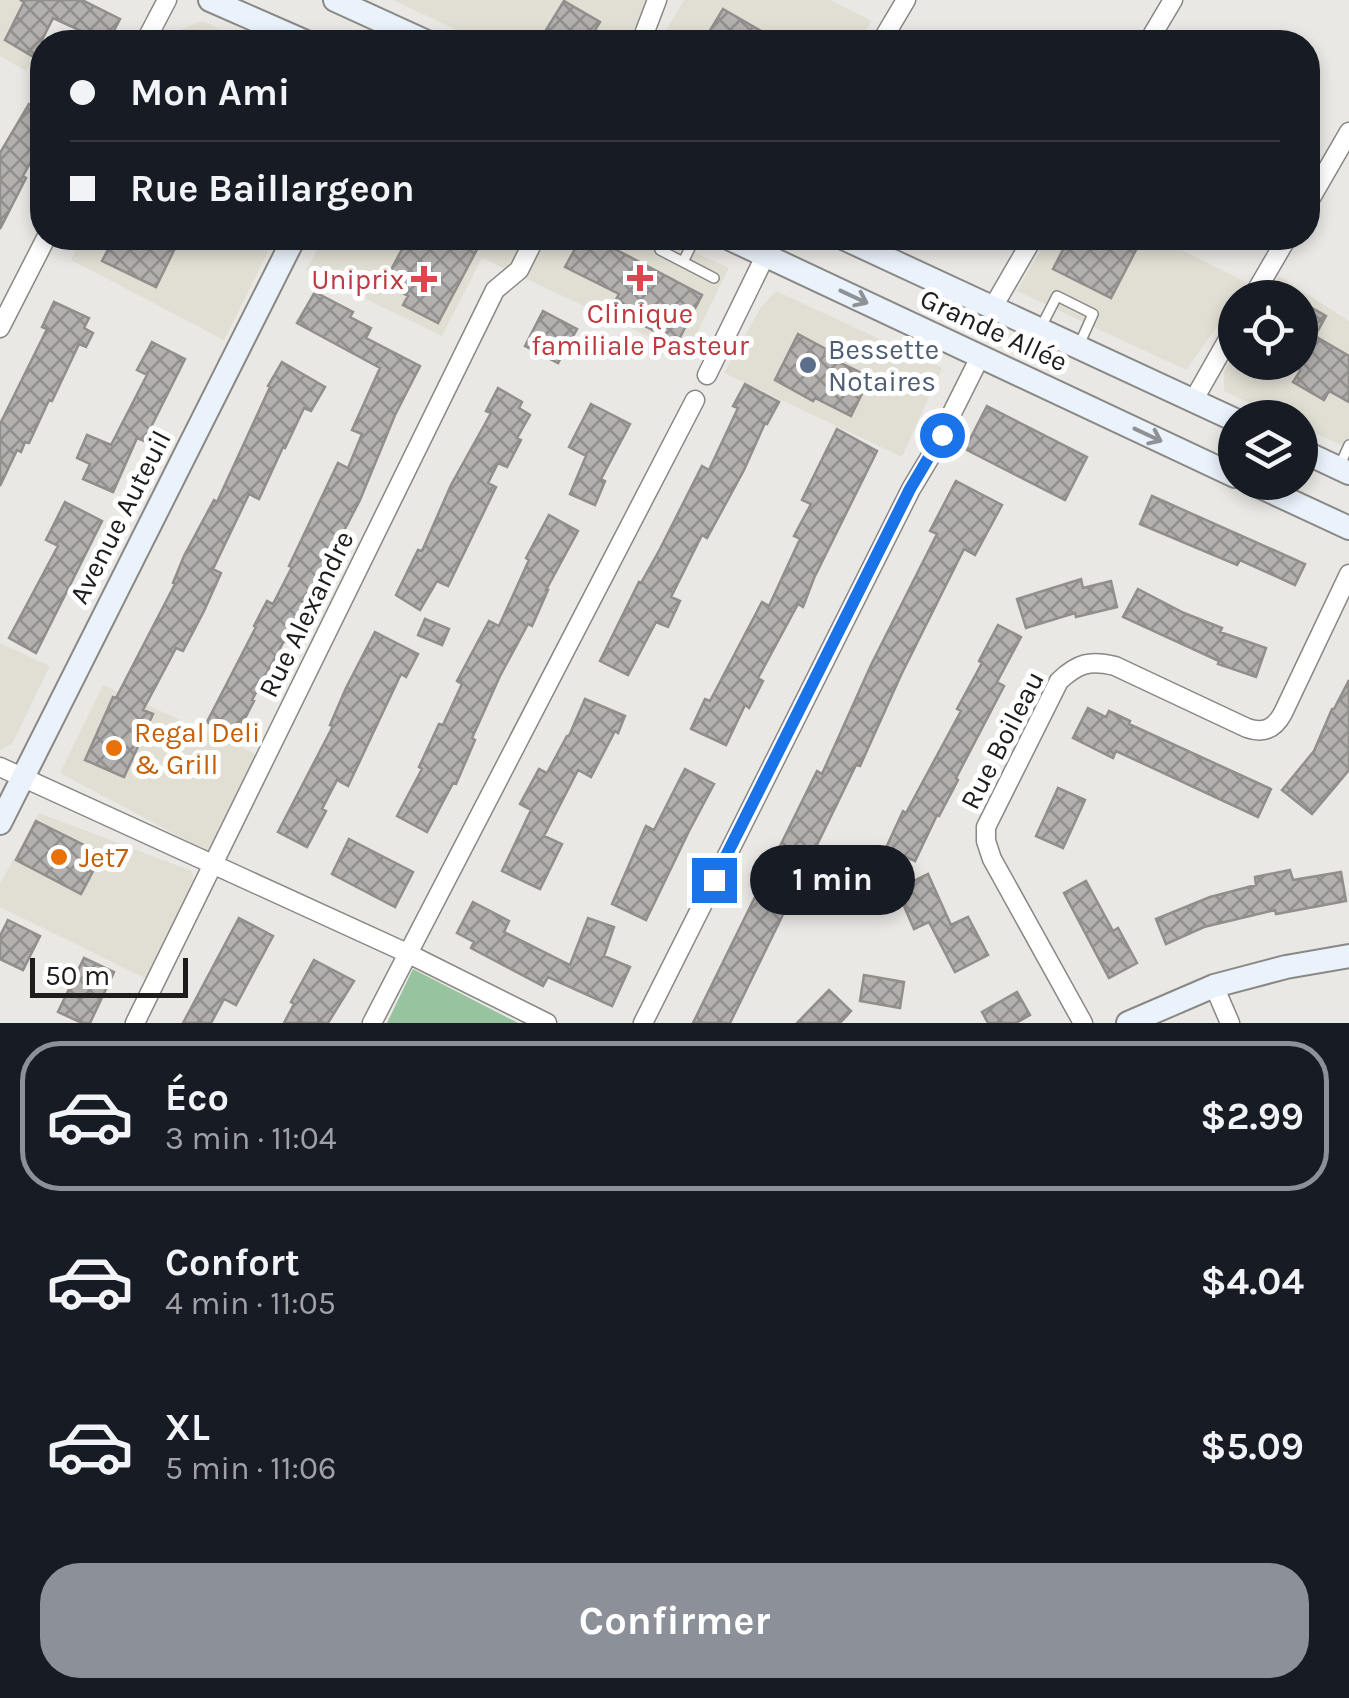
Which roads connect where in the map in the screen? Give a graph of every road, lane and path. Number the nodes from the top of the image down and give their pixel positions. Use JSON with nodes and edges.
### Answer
{"nodes":[{"id":1,"x":167,"y":0,"type":"edge"},
{"id":2,"x":210,"y":0,"type":"edge"},
{"id":3,"x":334,"y":0,"type":"edge"},
{"id":4,"x":657,"y":0,"type":"edge"},
{"id":5,"x":906,"y":0,"type":"edge"},
{"id":6,"x":1173,"y":0,"type":"edge"},
{"id":7,"x":151,"y":30,"type":"edge"},
{"id":8,"x":279,"y":30,"type":"edge"},
{"id":9,"x":393,"y":30,"type":"edge"},
{"id":10,"x":646,"y":30,"type":"edge"},
{"id":11,"x":888,"y":30,"type":"edge"},
{"id":12,"x":1155,"y":30,"type":"edge"},
{"id":13,"x":1349,"y":132,"type":"edge"},
{"id":14,"x":1320,"y":182,"type":"edge"},
{"id":15,"x":40,"y":250,"type":"edge"},
{"id":16,"x":288,"y":250,"type":"edge"},
{"id":17,"x":530,"y":250,"type":"edge"},
{"id":18,"x":660,"y":250,"type":"dead end"},
{"id":19,"x":688,"y":250,"type":"edge"},
{"id":20,"x":769,"y":250,"type":"edge"},
{"id":21,"x":776,"y":250,"type":"edge"},
{"id":22,"x":869,"y":250,"type":"edge"},
{"id":23,"x":1026,"y":250,"type":"edge"},
{"id":24,"x":1280,"y":250,"type":"edge"},
{"id":25,"x":683,"y":262,"type":"junction"},
{"id":26,"x":714,"y":278,"type":"dead end"},
{"id":27,"x":1262,"y":280,"type":"edge"},
{"id":28,"x":993,"y":307,"type":"junction"},
{"id":29,"x":0,"y":328,"type":"edge"},
{"id":30,"x":1040,"y":329,"type":"junction"},
{"id":31,"x":1078,"y":347,"type":"junction"},
{"id":32,"x":980,"y":357,"type":"junction"},
{"id":33,"x":1218,"y":357,"type":"edge"},
{"id":34,"x":708,"y":375,"type":"dead end"},
{"id":35,"x":695,"y":400,"type":"dead end"},
{"id":36,"x":1193,"y":401,"type":"junction"},
{"id":37,"x":1218,"y":412,"type":"edge"},
{"id":38,"x":1349,"y":445,"type":"edge"},
{"id":39,"x":1318,"y":458,"type":"edge"},
{"id":40,"x":1218,"y":468,"type":"edge"},
{"id":41,"x":1344,"y":470,"type":"edge"},
{"id":42,"x":1289,"y":500,"type":"edge"},
{"id":43,"x":1349,"y":528,"type":"edge"},
{"id":44,"x":1349,"y":574,"type":"edge"},
{"id":45,"x":0,"y":768,"type":"edge"},
{"id":46,"x":22,"y":778,"type":"junction"},
{"id":47,"x":0,"y":823,"type":"edge"},
{"id":48,"x":214,"y":865,"type":"junction"},
{"id":49,"x":407,"y":954,"type":"junction"},
{"id":50,"x":1349,"y":956,"type":"edge"},
{"id":51,"x":1214,"y":986,"type":"junction"},
{"id":52,"x":135,"y":1023,"type":"edge"},
{"id":53,"x":372,"y":1023,"type":"edge"},
{"id":54,"x":547,"y":1023,"type":"edge"},
{"id":55,"x":643,"y":1023,"type":"edge"},
{"id":56,"x":1084,"y":1023,"type":"edge"},
{"id":57,"x":1128,"y":1023,"type":"edge"},
{"id":58,"x":1230,"y":1023,"type":"edge"}],
"edges":[{"from":1,"to":7,"type":"street"},
{"from":2,"to":8,"type":"main road"},
{"from":3,"to":9,"type":"main road"},
{"from":4,"to":10,"type":"street"},
{"from":5,"to":11,"type":"street"},
{"from":6,"to":12,"type":"street"},
{"from":13,"to":14,"type":"street"},
{"from":15,"to":29,"type":"street"},
{"from":16,"to":46,"type":"main road","name":"Avenue Auteuil"},
{"from":17,"to":48,"type":"street","name":"Rue Alexandre"},
{"from":18,"to":25,"type":"lane"},
{"from":19,"to":25,"type":"lane"},
{"from":20,"to":34,"type":"street"},
{"from":21,"to":32,"type":"main road","name":"Grande Allée","one_way":true},
{"from":22,"to":28,"type":"main road","name":"Grande Allée"},
{"from":23,"to":28,"type":"street"},
{"from":24,"to":27,"type":"street"},
{"from":25,"to":26,"type":"lane"},
{"from":28,"to":30,"type":"main road","name":"Grande Allée"},
{"from":30,"to":31,"type":"main road","name":"Grande Allée"},
{"from":30,"to":31,"type":"lane"},
{"from":31,"to":36,"type":"main road","name":"Grande Allée"},
{"from":32,"to":40,"type":"main road","name":"Grande Allée","one_way":true},
{"from":32,"to":55,"type":"street"},
{"from":33,"to":36,"type":"street"},
{"from":35,"to":49,"type":"street"},
{"from":36,"to":37,"type":"main road","name":"Grande Allée"},
{"from":38,"to":41,"type":"lane"},
{"from":39,"to":41,"type":"main road"},
{"from":42,"to":43,"type":"main road"},
{"from":44,"to":56,"type":"street","name":"Rue Boileau"},
{"from":45,"to":46,"type":"street"},
{"from":46,"to":47,"type":"main road","name":"Avenue Auteuil"},
{"from":46,"to":48,"type":"street"},
{"from":48,"to":49,"type":"street"},
{"from":48,"to":52,"type":"street","name":"Rue Alexandre"},
{"from":49,"to":53,"type":"street"},
{"from":49,"to":54,"type":"street"},
{"from":50,"to":51,"type":"main road"},
{"from":51,"to":57,"type":"main road"},
{"from":51,"to":58,"type":"street"}]}
